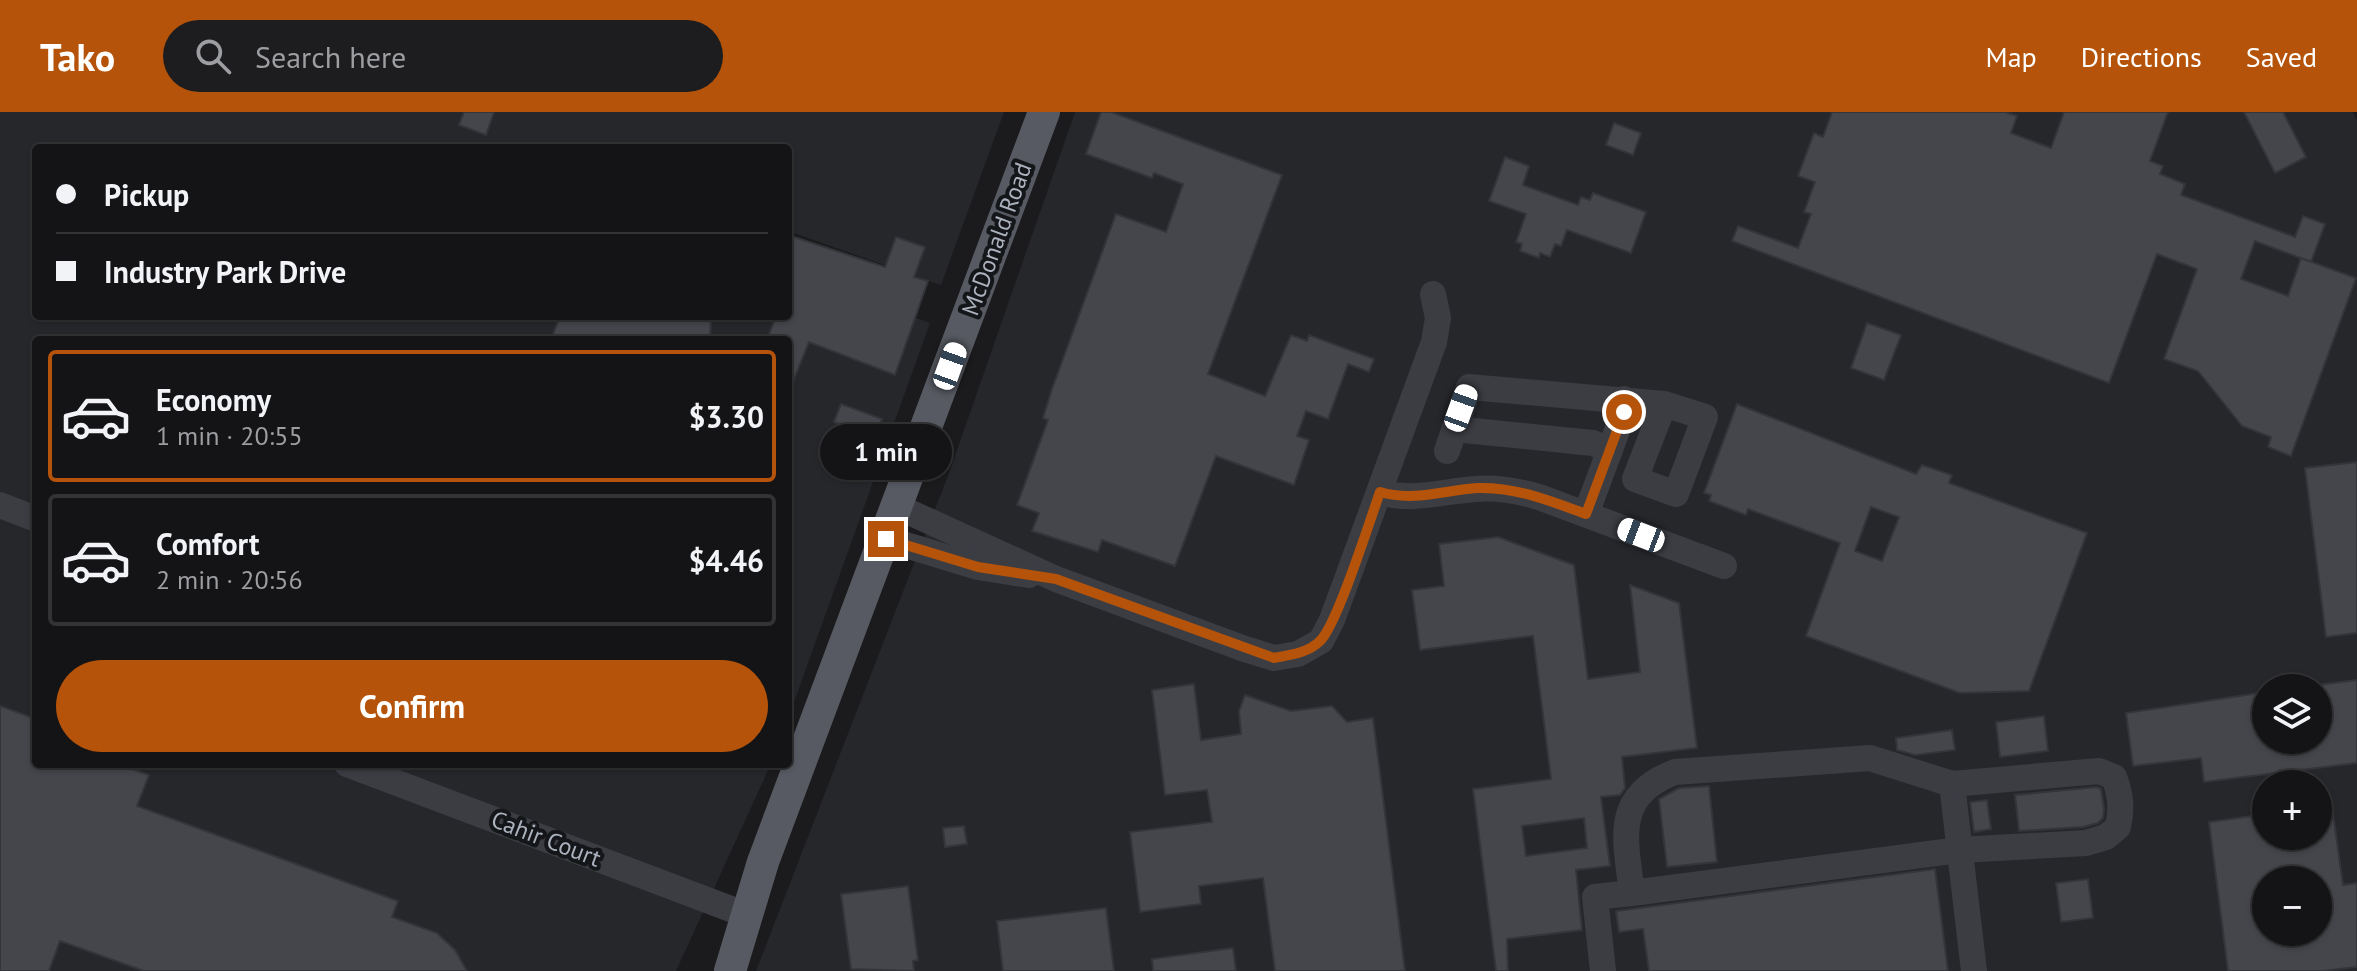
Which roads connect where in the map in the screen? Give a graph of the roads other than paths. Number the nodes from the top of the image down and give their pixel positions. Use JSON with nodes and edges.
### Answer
{"nodes":[{"id":1,"x":1044,"y":112,"type":"edge"},
{"id":2,"x":1433,"y":294,"type":"dead end"},
{"id":3,"x":1624,"y":399,"type":"junction"},
{"id":4,"x":1664,"y":404,"type":"dead end"},
{"id":5,"x":1610,"y":450,"type":"junction"},
{"id":6,"x":1380,"y":492,"type":"junction"},
{"id":7,"x":0,"y":505,"type":"edge"},
{"id":8,"x":898,"y":507,"type":"junction"},
{"id":9,"x":1586,"y":514,"type":"junction"},
{"id":10,"x":32,"y":517,"type":"edge"},
{"id":11,"x":886,"y":539,"type":"junction"},
{"id":12,"x":1724,"y":566,"type":"dead end"},
{"id":13,"x":1056,"y":579,"type":"junction"},
{"id":14,"x":358,"y":768,"type":"edge"},
{"id":15,"x":1952,"y":784,"type":"junction"},
{"id":16,"x":1959,"y":850,"type":"junction"},
{"id":17,"x":1632,"y":893,"type":"junction"},
{"id":18,"x":747,"y":910,"type":"junction"},
{"id":19,"x":711,"y":971,"type":"edge"},
{"id":20,"x":730,"y":971,"type":"edge"},
{"id":21,"x":1603,"y":971,"type":"edge"},
{"id":22,"x":1974,"y":971,"type":"edge"}],
"edges":[{"from":1,"to":8,"type":"main road","name":"McDonald Road"},
{"from":2,"to":6,"type":"street"},
{"from":3,"to":4,"type":"street"},
{"from":3,"to":5,"type":"street"},
{"from":3,"to":5,"type":"street"},
{"from":5,"to":9,"type":"street"},
{"from":6,"to":9,"type":"street"},
{"from":6,"to":13,"type":"street"},
{"from":7,"to":10,"type":"street"},
{"from":8,"to":11,"type":"main road","name":"McDonald Road"},
{"from":8,"to":13,"type":"street"},
{"from":9,"to":12,"type":"street"},
{"from":11,"to":13,"type":"street"},
{"from":11,"to":18,"type":"main road","name":"McDonald Road"},
{"from":14,"to":18,"type":"street","name":"Cahir Court"},
{"from":15,"to":16,"type":"street"},
{"from":15,"to":16,"type":"street"},
{"from":15,"to":17,"type":"street"},
{"from":16,"to":17,"type":"street"},
{"from":16,"to":22,"type":"street"},
{"from":17,"to":21,"type":"street"},
{"from":18,"to":19,"type":"main road","name":"McDonald Road"},
{"from":18,"to":20,"type":"main road","name":"McDonald Road"}]}
